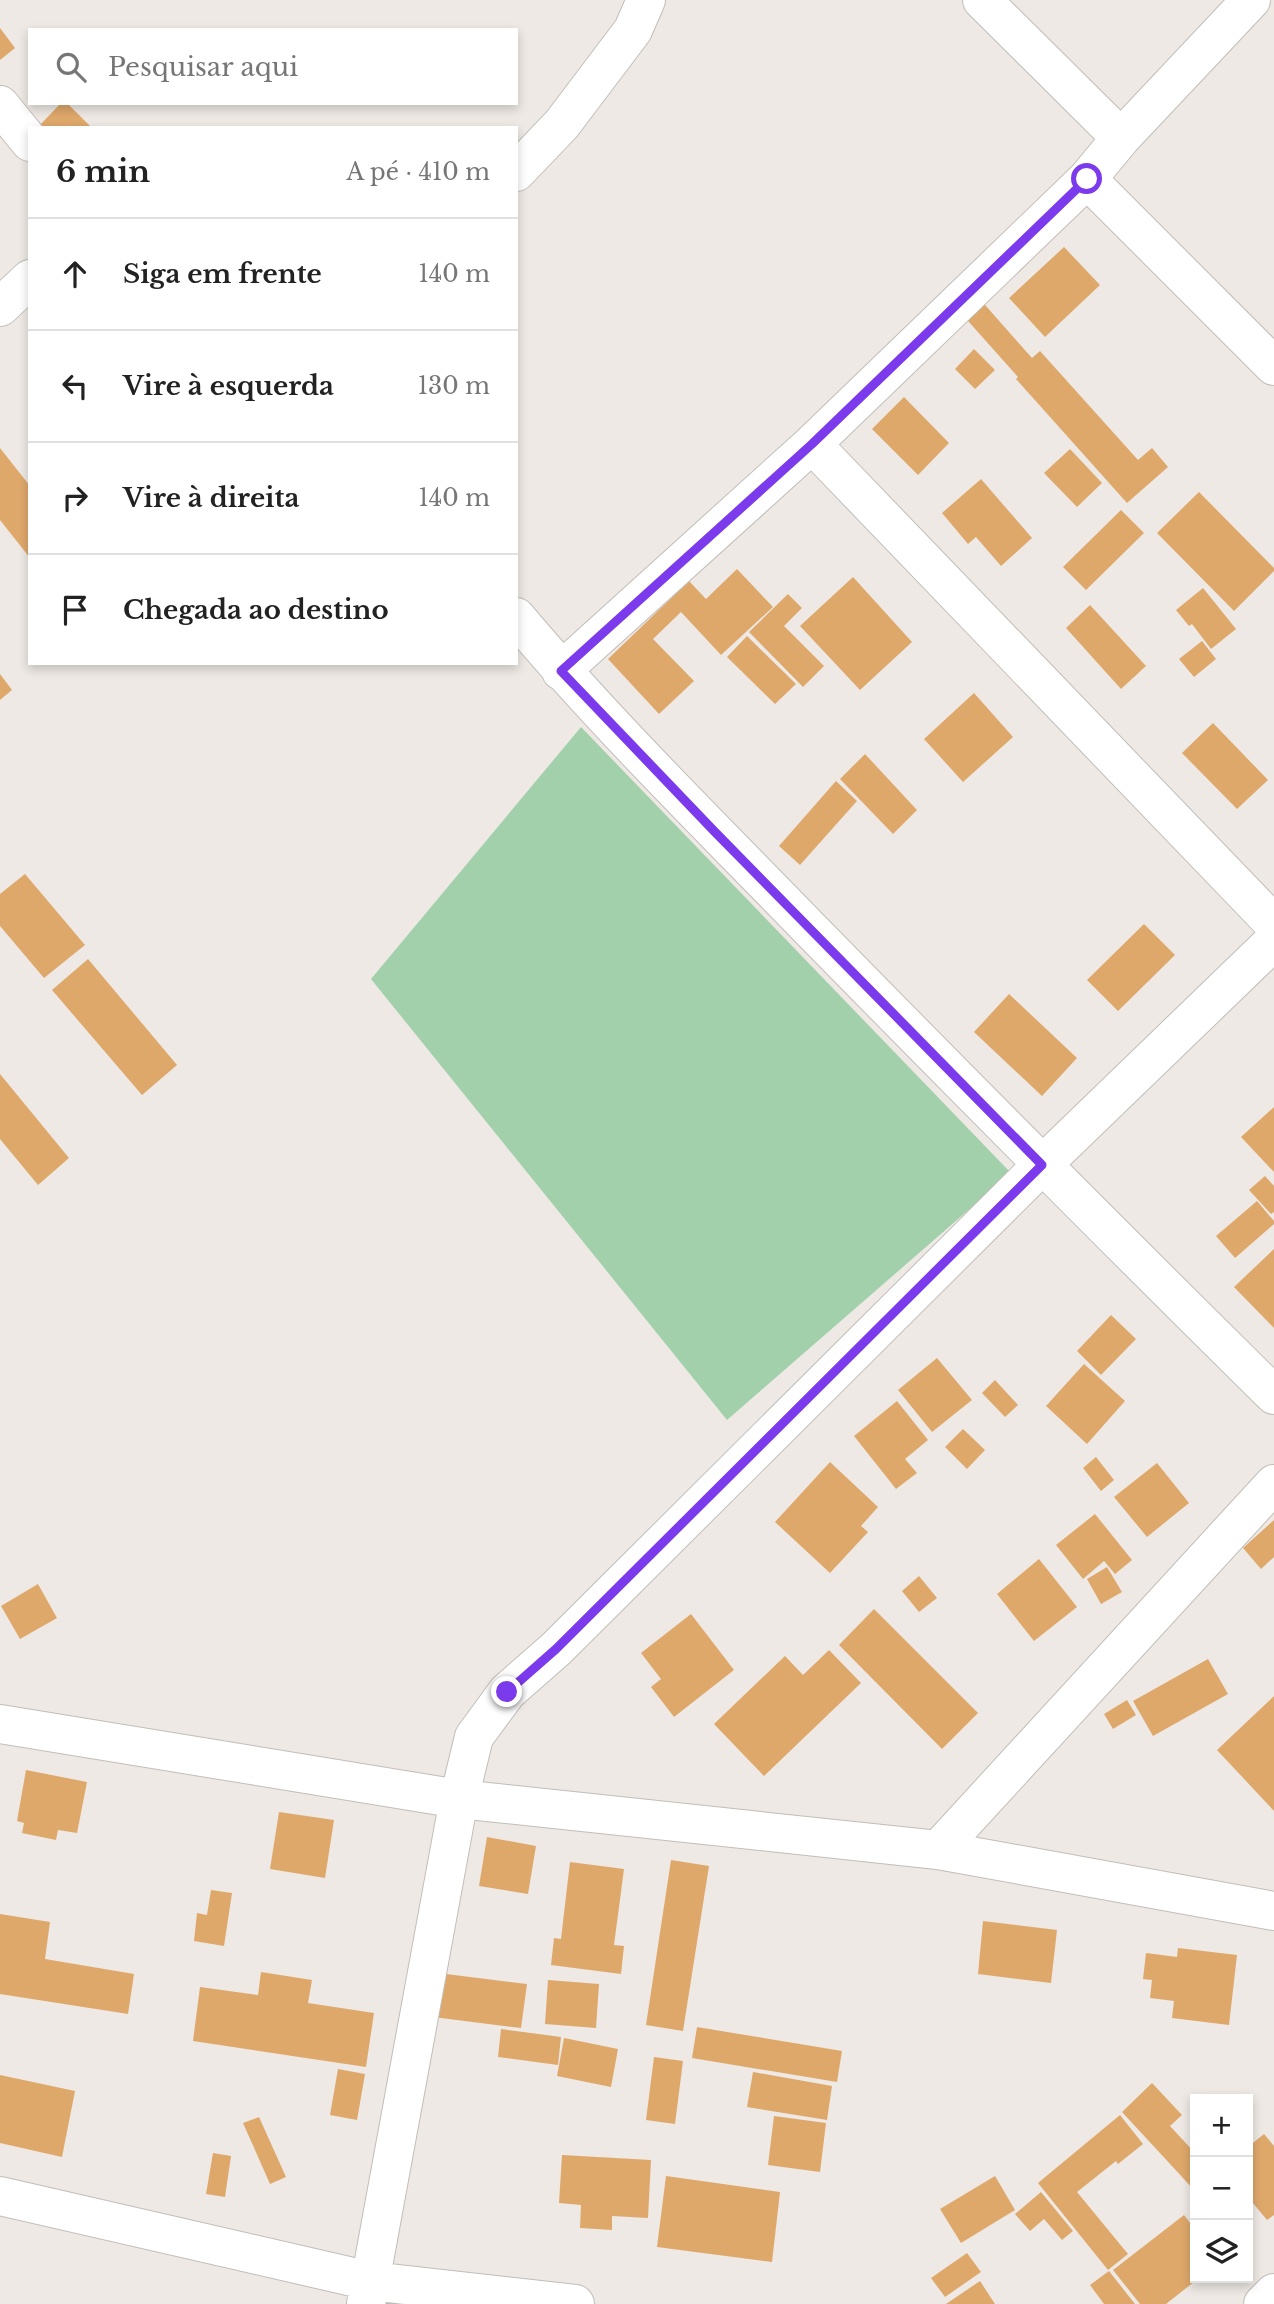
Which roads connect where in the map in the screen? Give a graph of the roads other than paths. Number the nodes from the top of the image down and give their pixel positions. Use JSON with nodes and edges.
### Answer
{"nodes":[{"id":1,"x":646,"y":0,"type":"edge"},
{"id":2,"x":982,"y":0,"type":"edge"},
{"id":3,"x":1251,"y":0,"type":"edge"},
{"id":4,"x":0,"y":105,"type":"edge"},
{"id":5,"x":1121,"y":138,"type":"junction"},
{"id":6,"x":28,"y":140,"type":"edge"},
{"id":7,"x":518,"y":171,"type":"edge"},
{"id":8,"x":1087,"y":179,"type":"junction"},
{"id":9,"x":28,"y":281,"type":"edge"},
{"id":10,"x":0,"y":307,"type":"edge"},
{"id":11,"x":1274,"y":366,"type":"edge"},
{"id":12,"x":812,"y":444,"type":"junction"},
{"id":13,"x":518,"y":619,"type":"edge"},
{"id":14,"x":561,"y":671,"type":"junction"},
{"id":15,"x":1274,"y":924,"type":"edge"},
{"id":16,"x":1274,"y":941,"type":"edge"},
{"id":17,"x":1042,"y":1165,"type":"junction"},
{"id":18,"x":1274,"y":1395,"type":"edge"},
{"id":19,"x":1274,"y":1484,"type":"edge"},
{"id":20,"x":0,"y":1724,"type":"edge"},
{"id":21,"x":459,"y":1799,"type":"junction"},
{"id":22,"x":938,"y":1850,"type":"junction"},
{"id":23,"x":1274,"y":1911,"type":"edge"},
{"id":24,"x":0,"y":2196,"type":"edge"},
{"id":25,"x":368,"y":2292,"type":"edge"},
{"id":26,"x":1274,"y":2293,"type":"edge"},
{"id":27,"x":575,"y":2304,"type":"edge"},
{"id":28,"x":1263,"y":2304,"type":"edge"}],
"edges":[{"from":1,"to":7,"type":"street"},
{"from":2,"to":5,"type":"street"},
{"from":3,"to":5,"type":"street"},
{"from":4,"to":6,"type":"street"},
{"from":5,"to":8,"type":"street"},
{"from":8,"to":11,"type":"street"},
{"from":8,"to":12,"type":"street"},
{"from":9,"to":10,"type":"street"},
{"from":12,"to":14,"type":"street"},
{"from":12,"to":15,"type":"street"},
{"from":13,"to":14,"type":"street"},
{"from":14,"to":17,"type":"street"},
{"from":16,"to":17,"type":"street"},
{"from":17,"to":18,"type":"street"},
{"from":17,"to":21,"type":"street"},
{"from":19,"to":22,"type":"street"},
{"from":20,"to":21,"type":"street"},
{"from":21,"to":22,"type":"street"},
{"from":21,"to":25,"type":"street"},
{"from":22,"to":23,"type":"street"},
{"from":24,"to":25,"type":"street"},
{"from":25,"to":27,"type":"street"},
{"from":26,"to":28,"type":"street"}]}
